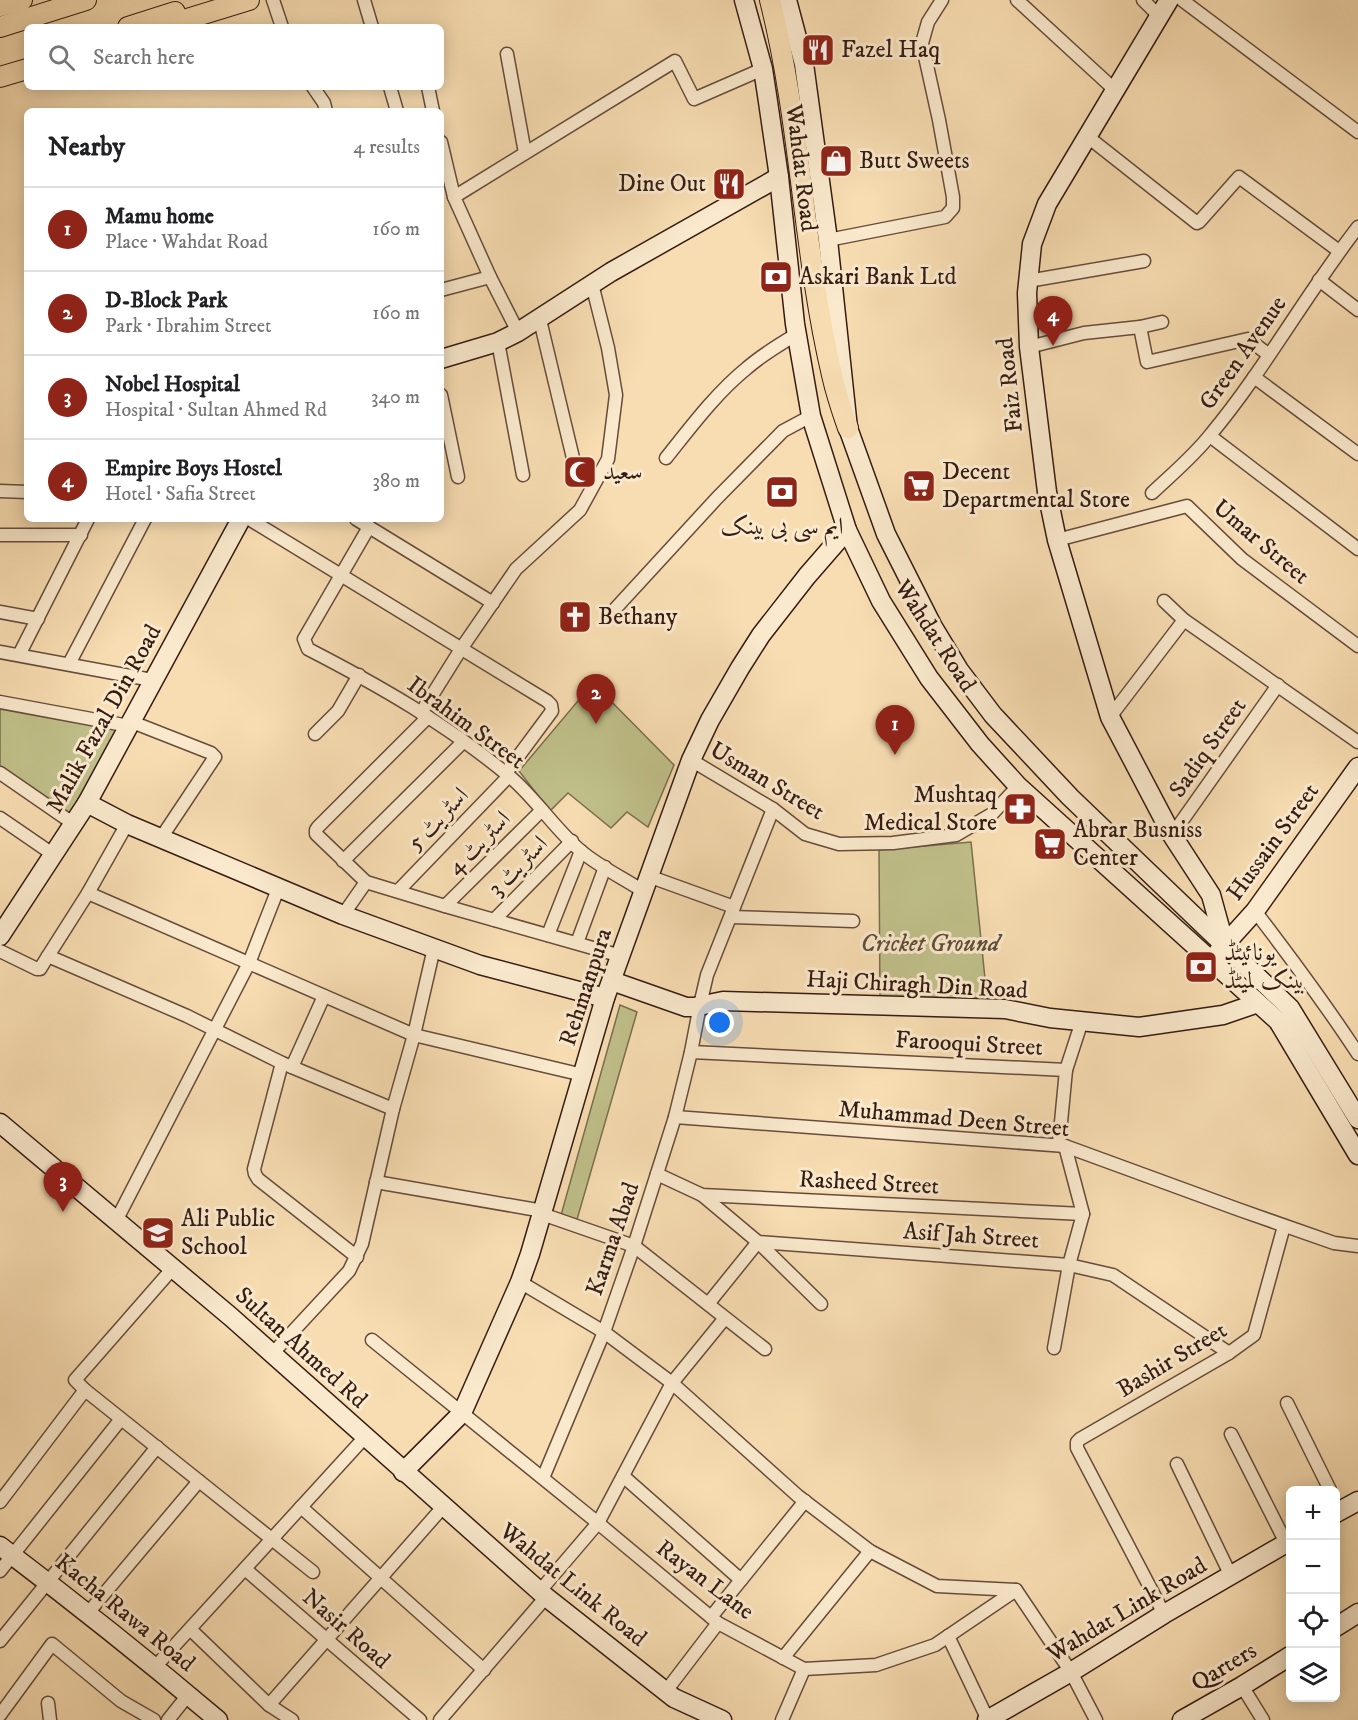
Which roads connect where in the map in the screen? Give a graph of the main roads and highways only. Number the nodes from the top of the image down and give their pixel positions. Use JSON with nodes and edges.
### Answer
{"nodes":[{"id":1,"x":22,"y":0,"type":"edge"},
{"id":2,"x":86,"y":0,"type":"edge"},
{"id":3,"x":212,"y":0,"type":"edge"},
{"id":4,"x":249,"y":0,"type":"edge"},
{"id":5,"x":784,"y":1,"type":"edge"},
{"id":6,"x":0,"y":6,"type":"edge"},
{"id":7,"x":137,"y":24,"type":"edge"},
{"id":8,"x":171,"y":24,"type":"edge"},
{"id":9,"x":0,"y":27,"type":"edge"},
{"id":10,"x":24,"y":59,"type":"edge"},
{"id":11,"x":0,"y":66,"type":"edge"},
{"id":12,"x":24,"y":70,"type":"edge"},
{"id":13,"x":0,"y":77,"type":"edge"},
{"id":14,"x":848,"y":428,"type":"road end"}],
"edges":[{"from":1,"to":6,"type":"main road"},
{"from":2,"to":9,"type":"main road"},
{"from":3,"to":7,"type":"main road"},
{"from":4,"to":8,"type":"main road"},
{"from":5,"to":14,"type":"main road"},
{"from":10,"to":11,"type":"main road"},
{"from":12,"to":13,"type":"main road"}]}
